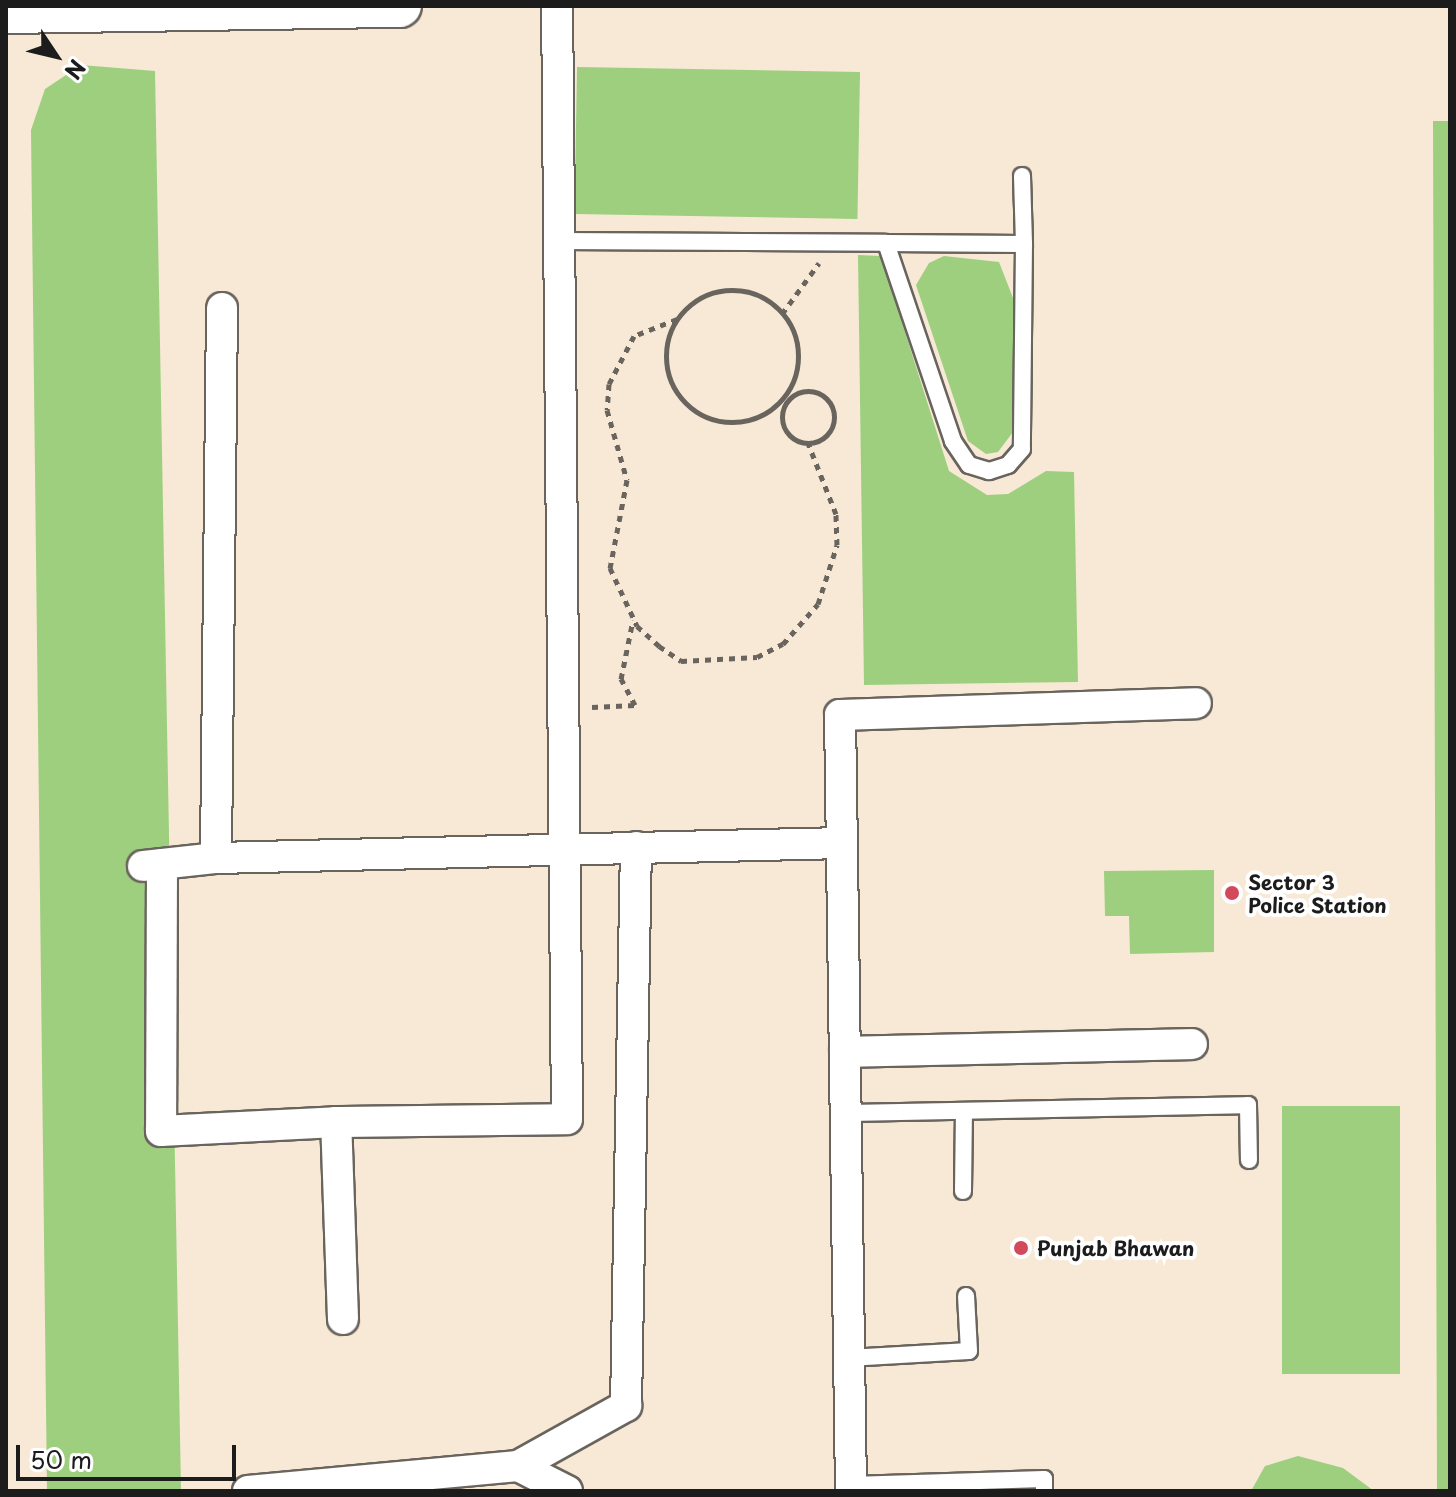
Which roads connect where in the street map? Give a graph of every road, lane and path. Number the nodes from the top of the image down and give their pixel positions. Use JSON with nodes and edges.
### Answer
{"nodes":[{"id":1,"x":400,"y":6,"type":"edge"},
{"id":2,"x":557,"y":6,"type":"edge"},
{"id":3,"x":6,"y":12,"type":"edge"},
{"id":4,"x":1022,"y":176,"type":"dead end"},
{"id":5,"x":558,"y":241,"type":"junction"},
{"id":6,"x":823,"y":242,"type":"junction"},
{"id":7,"x":886,"y":243,"type":"junction"},
{"id":8,"x":1024,"y":244,"type":"junction"},
{"id":9,"x":222,"y":308,"type":"dead end"},
{"id":10,"x":782,"y":314,"type":"junction"},
{"id":11,"x":677,"y":319,"type":"junction"},
{"id":12,"x":789,"y":399,"type":"junction"},
{"id":13,"x":808,"y":443,"type":"junction"},
{"id":14,"x":633,"y":619,"type":"junction"},
{"id":15,"x":1196,"y":703,"type":"dead end"},
{"id":16,"x":562,"y":709,"type":"junction"},
{"id":17,"x":842,"y":843,"type":"junction"},
{"id":18,"x":636,"y":847,"type":"junction"},
{"id":19,"x":562,"y":848,"type":"junction"},
{"id":20,"x":216,"y":858,"type":"junction"},
{"id":21,"x":1192,"y":1044,"type":"dead end"},
{"id":22,"x":845,"y":1052,"type":"junction"},
{"id":23,"x":964,"y":1111,"type":"junction"},
{"id":24,"x":845,"y":1113,"type":"junction"},
{"id":25,"x":336,"y":1122,"type":"junction"},
{"id":26,"x":1249,"y":1160,"type":"dead end"},
{"id":27,"x":963,"y":1191,"type":"dead end"},
{"id":28,"x":966,"y":1296,"type":"dead end"},
{"id":29,"x":343,"y":1319,"type":"dead end"},
{"id":30,"x":848,"y":1358,"type":"junction"},
{"id":31,"x":518,"y":1466,"type":"junction"},
{"id":32,"x":851,"y":1488,"type":"edge"},
{"id":33,"x":248,"y":1491,"type":"edge"},
{"id":34,"x":567,"y":1491,"type":"edge"},
{"id":35,"x":1044,"y":1491,"type":"edge"}],
"edges":[{"from":1,"to":3,"type":"main road"},
{"from":2,"to":5,"type":"street"},
{"from":4,"to":8,"type":"lane"},
{"from":5,"to":6,"type":"lane"},
{"from":5,"to":16,"type":"street"},
{"from":6,"to":7,"type":"lane"},
{"from":6,"to":10,"type":"path"},
{"from":7,"to":8,"type":"lane"},
{"from":7,"to":8,"type":"lane"},
{"from":9,"to":20,"type":"street"},
{"from":10,"to":11,"type":"path"},
{"from":10,"to":12,"type":"path"},
{"from":11,"to":12,"type":"path"},
{"from":11,"to":14,"type":"path"},
{"from":12,"to":13,"type":"path"},
{"from":12,"to":13,"type":"path"},
{"from":13,"to":14,"type":"path"},
{"from":14,"to":16,"type":"path"},
{"from":15,"to":17,"type":"street"},
{"from":16,"to":19,"type":"street"},
{"from":17,"to":18,"type":"street"},
{"from":17,"to":22,"type":"street"},
{"from":18,"to":19,"type":"street"},
{"from":18,"to":31,"type":"street"},
{"from":19,"to":20,"type":"street"},
{"from":19,"to":25,"type":"street"},
{"from":20,"to":25,"type":"street"},
{"from":21,"to":22,"type":"street"},
{"from":22,"to":24,"type":"street"},
{"from":23,"to":24,"type":"lane"},
{"from":23,"to":26,"type":"lane"},
{"from":23,"to":27,"type":"lane"},
{"from":24,"to":30,"type":"street"},
{"from":25,"to":29,"type":"street"},
{"from":28,"to":30,"type":"lane"},
{"from":30,"to":32,"type":"street"},
{"from":31,"to":33,"type":"street"},
{"from":31,"to":34,"type":"street"},
{"from":32,"to":35,"type":"lane"}]}
